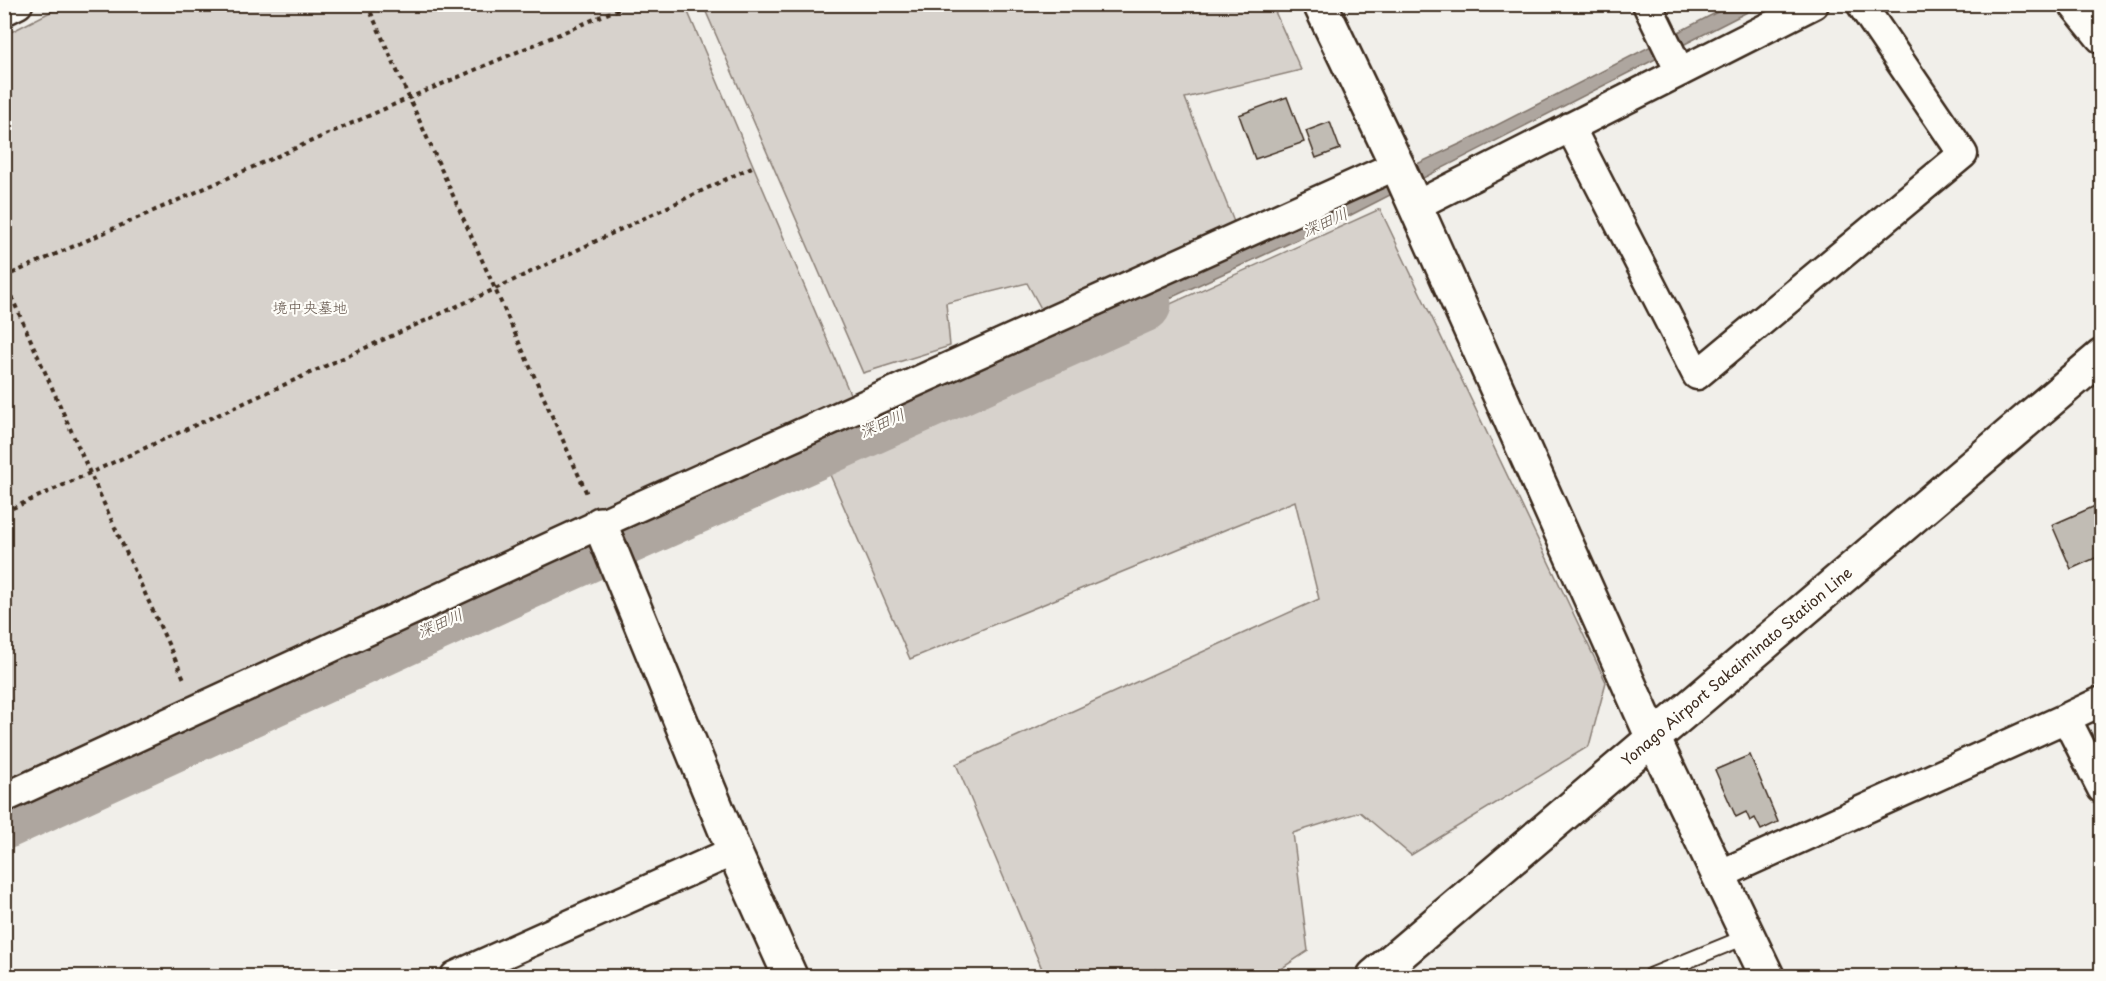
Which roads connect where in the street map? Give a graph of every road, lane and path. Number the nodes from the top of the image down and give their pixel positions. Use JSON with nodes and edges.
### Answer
{"nodes":[{"id":1,"x":18,"y":4,"type":"edge"},
{"id":2,"x":367,"y":4,"type":"edge"},
{"id":3,"x":630,"y":4,"type":"edge"},
{"id":4,"x":1320,"y":4,"type":"edge"},
{"id":5,"x":1647,"y":4,"type":"edge"},
{"id":6,"x":1814,"y":4,"type":"edge"},
{"id":7,"x":1861,"y":4,"type":"edge"},
{"id":8,"x":2076,"y":4,"type":"edge"},
{"id":9,"x":4,"y":11,"type":"edge"},
{"id":10,"x":2102,"y":36,"type":"edge"},
{"id":11,"x":1680,"y":72,"type":"junction"},
{"id":12,"x":409,"y":98,"type":"junction"},
{"id":13,"x":1570,"y":127,"type":"junction"},
{"id":14,"x":1397,"y":165,"type":"junction"},
{"id":15,"x":753,"y":166,"type":"dead end"},
{"id":16,"x":1415,"y":206,"type":"junction"},
{"id":17,"x":4,"y":278,"type":"edge"},
{"id":18,"x":495,"y":289,"type":"junction"},
{"id":19,"x":2102,"y":356,"type":"edge"},
{"id":20,"x":90,"y":473,"type":"junction"},
{"id":21,"x":4,"y":512,"type":"edge"},
{"id":22,"x":600,"y":524,"type":"junction"},
{"id":23,"x":187,"y":685,"type":"dead end"},
{"id":24,"x":2102,"y":701,"type":"edge"},
{"id":25,"x":2066,"y":718,"type":"junction"},
{"id":26,"x":1653,"y":738,"type":"junction"},
{"id":27,"x":2102,"y":789,"type":"edge"},
{"id":28,"x":4,"y":798,"type":"edge"},
{"id":29,"x":734,"y":851,"type":"junction"},
{"id":30,"x":1719,"y":875,"type":"junction"},
{"id":31,"x":1748,"y":936,"type":"junction"},
{"id":32,"x":455,"y":976,"type":"edge"},
{"id":33,"x":790,"y":976,"type":"edge"},
{"id":34,"x":1374,"y":976,"type":"edge"},
{"id":35,"x":1650,"y":976,"type":"edge"},
{"id":36,"x":1767,"y":976,"type":"edge"}],
"edges":[{"from":1,"to":9,"type":"street"},
{"from":2,"to":12,"type":"path"},
{"from":3,"to":12,"type":"path"},
{"from":4,"to":14,"type":"street"},
{"from":5,"to":11,"type":"street"},
{"from":6,"to":11,"type":"street"},
{"from":7,"to":13,"type":"street"},
{"from":8,"to":10,"type":"street"},
{"from":11,"to":13,"type":"street"},
{"from":12,"to":17,"type":"path"},
{"from":12,"to":18,"type":"path"},
{"from":13,"to":16,"type":"street"},
{"from":14,"to":16,"type":"street"},
{"from":14,"to":22,"type":"street"},
{"from":15,"to":18,"type":"path"},
{"from":16,"to":26,"type":"street"},
{"from":17,"to":20,"type":"path"},
{"from":18,"to":20,"type":"path"},
{"from":18,"to":22,"type":"path"},
{"from":19,"to":26,"type":"street","name":"Yonago Airport Sakaiminato Station Line"},
{"from":20,"to":21,"type":"path"},
{"from":20,"to":23,"type":"path"},
{"from":22,"to":28,"type":"street"},
{"from":22,"to":29,"type":"street"},
{"from":24,"to":25,"type":"street"},
{"from":25,"to":27,"type":"street"},
{"from":25,"to":30,"type":"street"},
{"from":26,"to":30,"type":"street"},
{"from":26,"to":34,"type":"street","name":"Yonago Airport Sakaiminato Station Line"},
{"from":29,"to":32,"type":"street"},
{"from":29,"to":33,"type":"street"},
{"from":30,"to":31,"type":"street"},
{"from":31,"to":35,"type":"lane"},
{"from":31,"to":36,"type":"street"}]}
